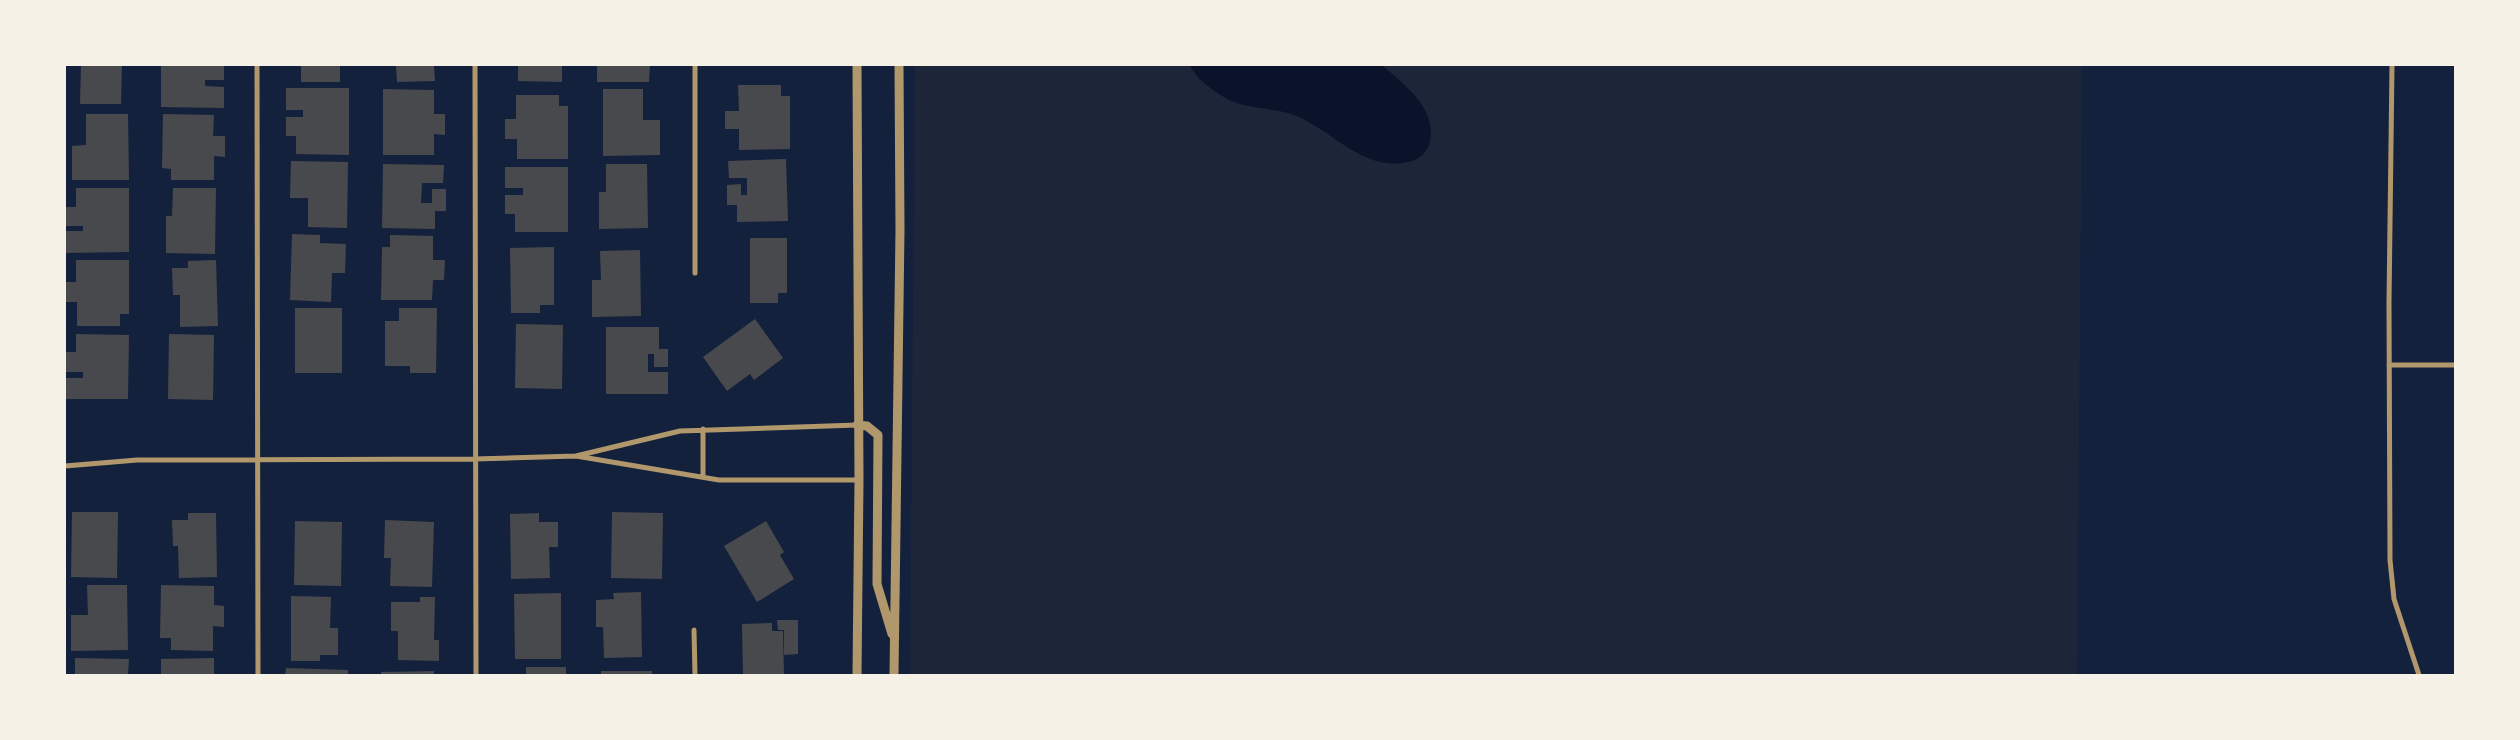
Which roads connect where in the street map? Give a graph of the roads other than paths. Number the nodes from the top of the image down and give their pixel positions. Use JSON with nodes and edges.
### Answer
{"nodes":[{"id":1,"x":257,"y":65,"type":"edge"},
{"id":2,"x":475,"y":65,"type":"edge"},
{"id":3,"x":695,"y":65,"type":"edge"},
{"id":4,"x":857,"y":65,"type":"edge"},
{"id":5,"x":899,"y":65,"type":"edge"},
{"id":6,"x":2392,"y":65,"type":"edge"},
{"id":7,"x":695,"y":273,"type":"dead end"},
{"id":8,"x":2389,"y":365,"type":"junction"},
{"id":9,"x":2455,"y":365,"type":"edge"},
{"id":10,"x":857,"y":425,"type":"junction"},
{"id":11,"x":703,"y":429,"type":"junction"},
{"id":12,"x":576,"y":456,"type":"junction"},
{"id":13,"x":258,"y":459,"type":"junction"},
{"id":14,"x":475,"y":459,"type":"junction"},
{"id":15,"x":65,"y":466,"type":"edge"},
{"id":16,"x":703,"y":477,"type":"junction"},
{"id":17,"x":859,"y":480,"type":"junction"},
{"id":18,"x":694,"y":630,"type":"dead end"},
{"id":19,"x":894,"y":644,"type":"junction"},
{"id":20,"x":258,"y":675,"type":"edge"},
{"id":21,"x":476,"y":675,"type":"edge"},
{"id":22,"x":695,"y":675,"type":"edge"},
{"id":23,"x":857,"y":675,"type":"edge"},
{"id":24,"x":894,"y":675,"type":"edge"},
{"id":25,"x":2419,"y":675,"type":"edge"}],
"edges":[{"from":1,"to":13,"type":"street"},
{"from":2,"to":14,"type":"street"},
{"from":3,"to":7,"type":"street"},
{"from":4,"to":10,"type":"street"},
{"from":5,"to":19,"type":"street"},
{"from":6,"to":8,"type":"street"},
{"from":8,"to":9,"type":"street"},
{"from":8,"to":25,"type":"street"},
{"from":10,"to":11,"type":"street"},
{"from":10,"to":17,"type":"street"},
{"from":10,"to":19,"type":"street"},
{"from":11,"to":12,"type":"street"},
{"from":11,"to":16,"type":"street"},
{"from":12,"to":14,"type":"street"},
{"from":12,"to":16,"type":"street"},
{"from":13,"to":14,"type":"street"},
{"from":13,"to":15,"type":"street"},
{"from":13,"to":20,"type":"street"},
{"from":14,"to":21,"type":"street"},
{"from":16,"to":17,"type":"street"},
{"from":17,"to":23,"type":"street"},
{"from":18,"to":22,"type":"street"},
{"from":19,"to":24,"type":"street"}]}
